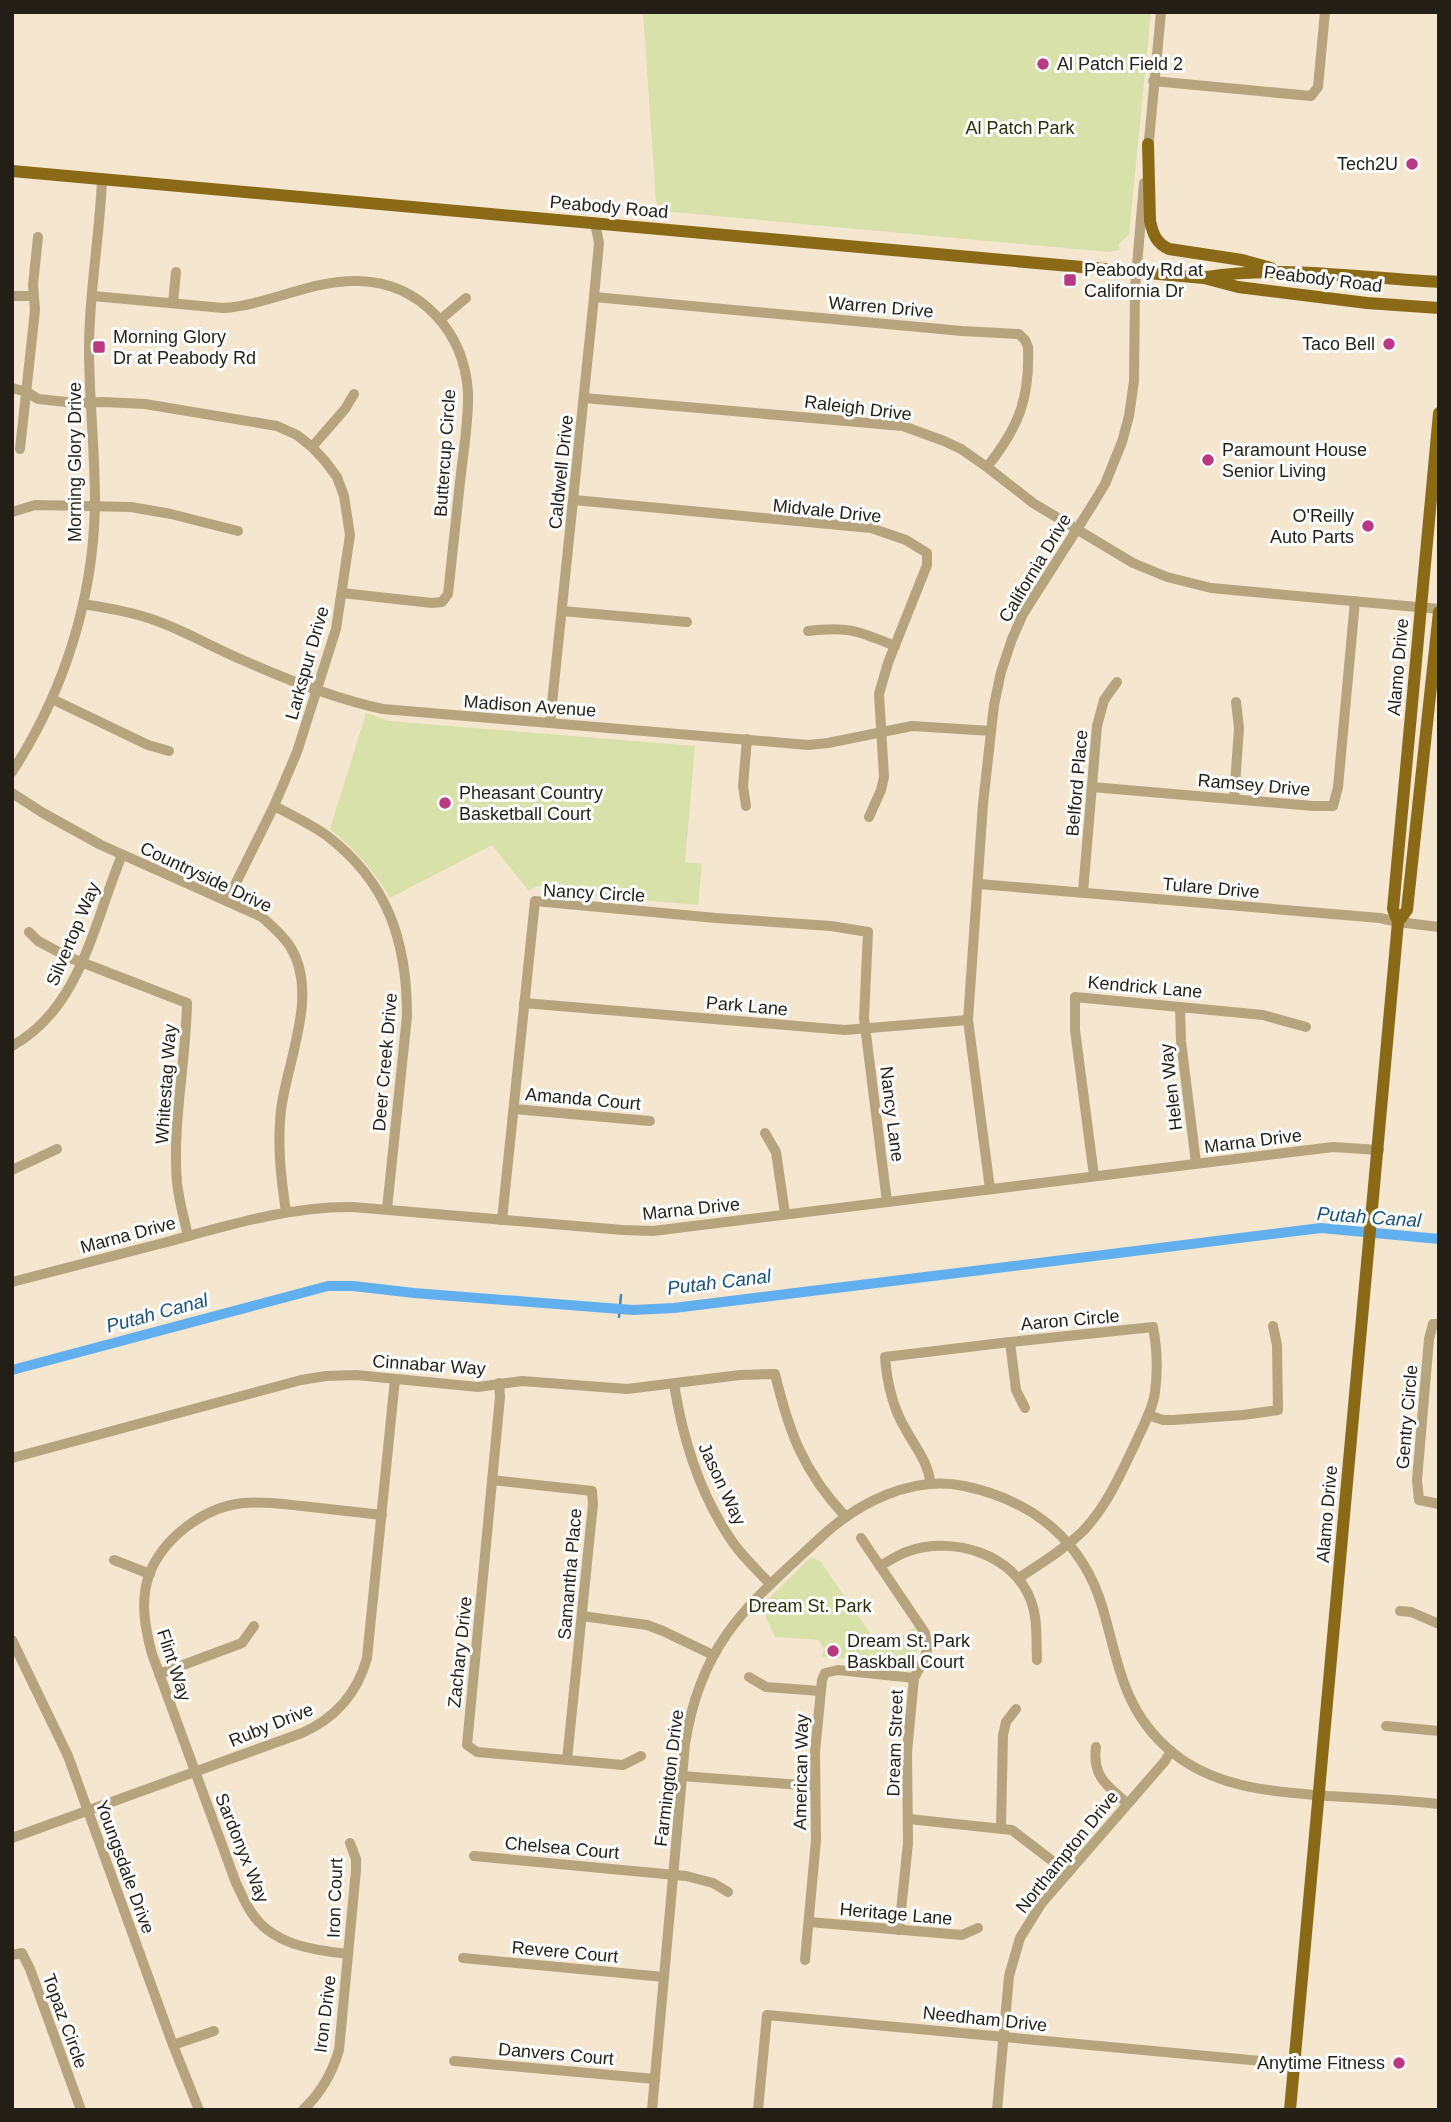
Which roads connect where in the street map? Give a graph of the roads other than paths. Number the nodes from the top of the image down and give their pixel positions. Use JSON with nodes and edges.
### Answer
{"nodes":[{"id":1,"x":1161,"y":12,"type":"edge"},
{"id":2,"x":1325,"y":12,"type":"edge"},
{"id":3,"x":1153,"y":81,"type":"junction"},
{"id":4,"x":1148,"y":144,"type":"junction"},
{"id":5,"x":12,"y":171,"type":"edge"},
{"id":6,"x":102,"y":179,"type":"junction"},
{"id":7,"x":595,"y":223,"type":"junction"},
{"id":8,"x":38,"y":237,"type":"dead end"},
{"id":9,"x":1136,"y":271,"type":"junction"},
{"id":10,"x":176,"y":272,"type":"dead end"},
{"id":11,"x":1288,"y":272,"type":"junction"},
{"id":12,"x":1203,"y":278,"type":"junction"},
{"id":13,"x":1439,"y":282,"type":"edge"},
{"id":14,"x":12,"y":296,"type":"edge"},
{"id":15,"x":33,"y":296,"type":"junction"},
{"id":16,"x":93,"y":296,"type":"junction"},
{"id":17,"x":594,"y":297,"type":"junction"},
{"id":18,"x":466,"y":298,"type":"dead end"},
{"id":19,"x":173,"y":303,"type":"junction"},
{"id":20,"x":1439,"y":308,"type":"edge"},
{"id":21,"x":441,"y":319,"type":"junction"},
{"id":22,"x":12,"y":388,"type":"edge"},
{"id":23,"x":27,"y":392,"type":"junction"},
{"id":24,"x":355,"y":394,"type":"dead end"},
{"id":25,"x":584,"y":398,"type":"junction"},
{"id":26,"x":91,"y":403,"type":"junction"},
{"id":27,"x":1439,"y":413,"type":"edge"},
{"id":28,"x":312,"y":447,"type":"junction"},
{"id":29,"x":20,"y":449,"type":"dead end"},
{"id":30,"x":987,"y":467,"type":"junction"},
{"id":31,"x":574,"y":500,"type":"junction"},
{"id":32,"x":95,"y":505,"type":"junction"},
{"id":33,"x":12,"y":512,"type":"edge"},
{"id":34,"x":1077,"y":529,"type":"junction"},
{"id":35,"x":238,"y":531,"type":"dead end"},
{"id":36,"x":342,"y":593,"type":"junction"},
{"id":37,"x":1355,"y":601,"type":"junction"},
{"id":38,"x":83,"y":604,"type":"junction"},
{"id":39,"x":1421,"y":608,"type":"junction"},
{"id":40,"x":562,"y":611,"type":"junction"},
{"id":41,"x":1439,"y":611,"type":"edge"},
{"id":42,"x":687,"y":622,"type":"dead end"},
{"id":43,"x":808,"y":631,"type":"dead end"},
{"id":44,"x":895,"y":646,"type":"junction"},
{"id":45,"x":1117,"y":682,"type":"dead end"},
{"id":46,"x":317,"y":690,"type":"junction"},
{"id":47,"x":52,"y":699,"type":"junction"},
{"id":48,"x":1236,"y":702,"type":"dead end"},
{"id":49,"x":550,"y":723,"type":"junction"},
{"id":50,"x":881,"y":731,"type":"junction"},
{"id":51,"x":991,"y":731,"type":"junction"},
{"id":52,"x":747,"y":740,"type":"junction"},
{"id":53,"x":169,"y":751,"type":"dead end"},
{"id":54,"x":12,"y":772,"type":"edge"},
{"id":55,"x":1092,"y":787,"type":"junction"},
{"id":56,"x":12,"y":793,"type":"edge"},
{"id":57,"x":1234,"y":799,"type":"junction"},
{"id":58,"x":274,"y":806,"type":"junction"},
{"id":59,"x":746,"y":806,"type":"dead end"},
{"id":60,"x":869,"y":817,"type":"dead end"},
{"id":61,"x":122,"y":855,"type":"junction"},
{"id":62,"x":979,"y":884,"type":"junction"},
{"id":63,"x":1083,"y":892,"type":"junction"},
{"id":64,"x":227,"y":901,"type":"junction"},
{"id":65,"x":1398,"y":922,"type":"junction"},
{"id":66,"x":1439,"y":927,"type":"edge"},
{"id":67,"x":29,"y":932,"type":"dead end"},
{"id":68,"x":82,"y":962,"type":"junction"},
{"id":69,"x":524,"y":1003,"type":"junction"},
{"id":70,"x":1180,"y":1007,"type":"junction"},
{"id":71,"x":968,"y":1020,"type":"junction"},
{"id":72,"x":1306,"y":1027,"type":"dead end"},
{"id":73,"x":866,"y":1030,"type":"junction"},
{"id":74,"x":12,"y":1046,"type":"edge"},
{"id":75,"x":513,"y":1109,"type":"junction"},
{"id":76,"x":650,"y":1121,"type":"dead end"},
{"id":77,"x":765,"y":1133,"type":"dead end"},
{"id":78,"x":57,"y":1149,"type":"dead end"},
{"id":79,"x":1378,"y":1150,"type":"junction"},
{"id":80,"x":1196,"y":1163,"type":"junction"},
{"id":81,"x":12,"y":1170,"type":"edge"},
{"id":82,"x":1094,"y":1176,"type":"junction"},
{"id":83,"x":990,"y":1189,"type":"junction"},
{"id":84,"x":887,"y":1202,"type":"junction"},
{"id":85,"x":387,"y":1209,"type":"junction"},
{"id":86,"x":286,"y":1212,"type":"junction"},
{"id":87,"x":785,"y":1214,"type":"junction"},
{"id":88,"x":502,"y":1220,"type":"junction"},
{"id":89,"x":188,"y":1236,"type":"junction"},
{"id":90,"x":12,"y":1282,"type":"edge"},
{"id":91,"x":1439,"y":1324,"type":"edge"},
{"id":92,"x":1273,"y":1326,"type":"dead end"},
{"id":93,"x":1010,"y":1342,"type":"junction"},
{"id":94,"x":395,"y":1379,"type":"junction"},
{"id":95,"x":499,"y":1383,"type":"junction"},
{"id":96,"x":674,"y":1384,"type":"junction"},
{"id":97,"x":1025,"y":1408,"type":"dead end"},
{"id":98,"x":1148,"y":1415,"type":"junction"},
{"id":99,"x":12,"y":1458,"type":"edge"},
{"id":100,"x":492,"y":1480,"type":"junction"},
{"id":101,"x":931,"y":1484,"type":"junction"},
{"id":102,"x":1439,"y":1504,"type":"edge"},
{"id":103,"x":382,"y":1515,"type":"junction"},
{"id":104,"x":845,"y":1516,"type":"junction"},
{"id":105,"x":861,"y":1538,"type":"dead end"},
{"id":106,"x":1069,"y":1544,"type":"junction"},
{"id":107,"x":114,"y":1560,"type":"dead end"},
{"id":108,"x":880,"y":1566,"type":"junction"},
{"id":109,"x":150,"y":1574,"type":"junction"},
{"id":110,"x":1019,"y":1578,"type":"junction"},
{"id":111,"x":770,"y":1584,"type":"junction"},
{"id":112,"x":1400,"y":1611,"type":"dead end"},
{"id":113,"x":582,"y":1616,"type":"junction"},
{"id":114,"x":1439,"y":1625,"type":"edge"},
{"id":115,"x":254,"y":1626,"type":"dead end"},
{"id":116,"x":12,"y":1640,"type":"edge"},
{"id":117,"x":713,"y":1656,"type":"junction"},
{"id":118,"x":1037,"y":1660,"type":"dead end"},
{"id":119,"x":159,"y":1674,"type":"junction"},
{"id":120,"x":749,"y":1677,"type":"dead end"},
{"id":121,"x":914,"y":1678,"type":"junction"},
{"id":122,"x":820,"y":1692,"type":"junction"},
{"id":123,"x":1016,"y":1709,"type":"dead end"},
{"id":124,"x":1386,"y":1726,"type":"dead end"},
{"id":125,"x":1439,"y":1731,"type":"edge"},
{"id":126,"x":1096,"y":1747,"type":"dead end"},
{"id":127,"x":1171,"y":1751,"type":"junction"},
{"id":128,"x":641,"y":1756,"type":"dead end"},
{"id":129,"x":567,"y":1760,"type":"junction"},
{"id":130,"x":195,"y":1772,"type":"junction"},
{"id":131,"x":682,"y":1776,"type":"junction"},
{"id":132,"x":814,"y":1786,"type":"junction"},
{"id":133,"x":1319,"y":1795,"type":"junction"},
{"id":134,"x":1127,"y":1803,"type":"junction"},
{"id":135,"x":1439,"y":1804,"type":"edge"},
{"id":136,"x":88,"y":1810,"type":"junction"},
{"id":137,"x":909,"y":1819,"type":"junction"},
{"id":138,"x":1001,"y":1827,"type":"junction"},
{"id":139,"x":12,"y":1838,"type":"edge"},
{"id":140,"x":350,"y":1843,"type":"dead end"},
{"id":141,"x":474,"y":1856,"type":"dead end"},
{"id":142,"x":1068,"y":1873,"type":"junction"},
{"id":143,"x":673,"y":1874,"type":"junction"},
{"id":144,"x":728,"y":1892,"type":"dead end"},
{"id":145,"x":808,"y":1922,"type":"junction"},
{"id":146,"x":978,"y":1928,"type":"dead end"},
{"id":147,"x":900,"y":1930,"type":"junction"},
{"id":148,"x":348,"y":1954,"type":"junction"},
{"id":149,"x":12,"y":1955,"type":"edge"},
{"id":150,"x":463,"y":1958,"type":"dead end"},
{"id":151,"x":805,"y":1960,"type":"dead end"},
{"id":152,"x":664,"y":1977,"type":"junction"},
{"id":153,"x":214,"y":2031,"type":"dead end"},
{"id":154,"x":1003,"y":2036,"type":"junction"},
{"id":155,"x":173,"y":2045,"type":"junction"},
{"id":156,"x":454,"y":2061,"type":"dead end"},
{"id":157,"x":1294,"y":2064,"type":"junction"},
{"id":158,"x":655,"y":2079,"type":"junction"},
{"id":159,"x":81,"y":2110,"type":"edge"},
{"id":160,"x":199,"y":2110,"type":"edge"},
{"id":161,"x":303,"y":2110,"type":"edge"},
{"id":162,"x":652,"y":2110,"type":"edge"},
{"id":163,"x":758,"y":2110,"type":"edge"},
{"id":164,"x":997,"y":2110,"type":"edge"},
{"id":165,"x":1290,"y":2110,"type":"edge"}],
"edges":[{"from":1,"to":3,"type":"street","name":"California Drive"},
{"from":2,"to":3,"type":"street"},
{"from":3,"to":4,"type":"street","name":"California Drive"},
{"from":4,"to":9,"type":"street","name":"California Drive"},
{"from":4,"to":11,"type":"main road"},
{"from":5,"to":6,"type":"main road","name":"Peabody Road"},
{"from":6,"to":7,"type":"main road","name":"Peabody Road"},
{"from":6,"to":16,"type":"street","name":"Morning Glory Drive"},
{"from":7,"to":9,"type":"main road","name":"Peabody Road"},
{"from":7,"to":17,"type":"street","name":"Caldwell Drive"},
{"from":8,"to":15,"type":"street"},
{"from":9,"to":12,"type":"main road","name":"Peabody Road"},
{"from":9,"to":34,"type":"street","name":"California Drive"},
{"from":10,"to":19,"type":"street"},
{"from":11,"to":12,"type":"main road","name":"Peabody Road"},
{"from":11,"to":13,"type":"main road","name":"Peabody Road"},
{"from":12,"to":20,"type":"main road","name":"Peabody Road"},
{"from":14,"to":15,"type":"street"},
{"from":15,"to":23,"type":"street"},
{"from":16,"to":19,"type":"street","name":"Buttercup Circle"},
{"from":16,"to":26,"type":"street","name":"Morning Glory Drive"},
{"from":17,"to":25,"type":"street","name":"Caldwell Drive"},
{"from":17,"to":30,"type":"street","name":"Warren Drive"},
{"from":18,"to":21,"type":"street"},
{"from":19,"to":21,"type":"street","name":"Buttercup Circle"},
{"from":21,"to":36,"type":"street","name":"Buttercup Circle"},
{"from":22,"to":23,"type":"street","name":"Larkspur Drive"},
{"from":23,"to":26,"type":"street","name":"Larkspur Drive"},
{"from":23,"to":29,"type":"street"},
{"from":24,"to":28,"type":"street"},
{"from":25,"to":30,"type":"street","name":"Raleigh Drive"},
{"from":25,"to":31,"type":"street","name":"Caldwell Drive"},
{"from":26,"to":28,"type":"street","name":"Larkspur Drive"},
{"from":26,"to":32,"type":"street","name":"Morning Glory Drive"},
{"from":27,"to":39,"type":"main road","name":"Alamo Drive"},
{"from":28,"to":36,"type":"street","name":"Larkspur Drive"},
{"from":30,"to":34,"type":"street","name":"Raleigh Drive"},
{"from":31,"to":40,"type":"street","name":"Caldwell Drive"},
{"from":31,"to":44,"type":"street","name":"Midvale Drive"},
{"from":32,"to":33,"type":"street"},
{"from":32,"to":35,"type":"street"},
{"from":32,"to":38,"type":"street","name":"Morning Glory Drive"},
{"from":34,"to":37,"type":"street","name":"Raleigh Drive"},
{"from":34,"to":51,"type":"street","name":"California Drive"},
{"from":36,"to":46,"type":"street","name":"Larkspur Drive"},
{"from":37,"to":39,"type":"street","name":"Raleigh Drive"},
{"from":37,"to":57,"type":"street","name":"Ramsey Drive"},
{"from":38,"to":46,"type":"street","name":"Madison Avenue"},
{"from":38,"to":47,"type":"street","name":"Morning Glory Drive"},
{"from":39,"to":41,"type":"street","name":"Raleigh Drive"},
{"from":39,"to":65,"type":"main road","name":"Alamo Drive"},
{"from":40,"to":42,"type":"street"},
{"from":40,"to":49,"type":"street","name":"Caldwell Drive"},
{"from":41,"to":65,"type":"main road","name":"Alamo Drive"},
{"from":43,"to":44,"type":"street"},
{"from":44,"to":50,"type":"street","name":"Midvale Drive"},
{"from":45,"to":55,"type":"street","name":"Belford Place"},
{"from":46,"to":49,"type":"street","name":"Madison Avenue"},
{"from":46,"to":58,"type":"street","name":"Larkspur Drive"},
{"from":47,"to":53,"type":"street"},
{"from":47,"to":54,"type":"street","name":"Morning Glory Drive"},
{"from":48,"to":57,"type":"street"},
{"from":49,"to":52,"type":"street","name":"Madison Avenue"},
{"from":50,"to":51,"type":"street","name":"Madison Avenue"},
{"from":50,"to":52,"type":"street","name":"Madison Avenue"},
{"from":50,"to":60,"type":"street","name":"Midvale Drive"},
{"from":51,"to":62,"type":"street","name":"California Drive"},
{"from":52,"to":59,"type":"street"},
{"from":55,"to":57,"type":"street","name":"Ramsey Drive"},
{"from":55,"to":63,"type":"street","name":"Belford Place"},
{"from":56,"to":61,"type":"street","name":"Countryside Drive"},
{"from":58,"to":64,"type":"street","name":"Larkspur Drive"},
{"from":58,"to":85,"type":"street","name":"Deer Creek Drive"},
{"from":61,"to":64,"type":"street","name":"Countryside Drive"},
{"from":61,"to":68,"type":"street","name":"Silvertop Way"},
{"from":62,"to":63,"type":"street","name":"Tulare Drive"},
{"from":62,"to":71,"type":"street","name":"California Drive"},
{"from":63,"to":65,"type":"street","name":"Tulare Drive"},
{"from":64,"to":86,"type":"street","name":"Countryside Drive"},
{"from":65,"to":66,"type":"street","name":"Tulare Drive"},
{"from":65,"to":79,"type":"main road","name":"Alamo Drive"},
{"from":67,"to":68,"type":"street"},
{"from":68,"to":74,"type":"street","name":"Silvertop Way"},
{"from":68,"to":89,"type":"street","name":"Whitestag Way"},
{"from":69,"to":73,"type":"street","name":"Park Lane"},
{"from":69,"to":73,"type":"street","name":"Nancy Circle"},
{"from":69,"to":75,"type":"street","name":"Nancy Circle"},
{"from":70,"to":72,"type":"street","name":"Kendrick Lane"},
{"from":70,"to":80,"type":"street","name":"Helen Way"},
{"from":70,"to":82,"type":"street","name":"Kendrick Lane"},
{"from":71,"to":73,"type":"street","name":"Park Lane"},
{"from":71,"to":83,"type":"street","name":"California Drive"},
{"from":73,"to":84,"type":"street","name":"Nancy Lane"},
{"from":75,"to":76,"type":"street","name":"Amanda Court"},
{"from":75,"to":88,"type":"street","name":"Nancy Circle"},
{"from":77,"to":87,"type":"street"},
{"from":78,"to":81,"type":"street"},
{"from":79,"to":80,"type":"street","name":"Marna Drive"},
{"from":79,"to":133,"type":"main road","name":"Alamo Drive"},
{"from":80,"to":82,"type":"street","name":"Marna Drive"},
{"from":82,"to":83,"type":"street","name":"Marna Drive"},
{"from":83,"to":84,"type":"street","name":"Marna Drive"},
{"from":84,"to":87,"type":"street","name":"Marna Drive"},
{"from":85,"to":86,"type":"street","name":"Marna Drive"},
{"from":85,"to":88,"type":"street","name":"Marna Drive"},
{"from":86,"to":89,"type":"street","name":"Marna Drive"},
{"from":87,"to":88,"type":"street","name":"Marna Drive"},
{"from":89,"to":90,"type":"street","name":"Marna Drive"},
{"from":91,"to":102,"type":"street","name":"Gentry Circle"},
{"from":92,"to":98,"type":"street"},
{"from":93,"to":97,"type":"street"},
{"from":93,"to":98,"type":"street","name":"Aaron Circle"},
{"from":93,"to":101,"type":"street","name":"Aaron Circle"},
{"from":94,"to":95,"type":"street","name":"Cinnabar Way"},
{"from":94,"to":99,"type":"street","name":"Cinnabar Way"},
{"from":94,"to":103,"type":"street","name":"Ruby Drive"},
{"from":95,"to":96,"type":"street","name":"Cinnabar Way"},
{"from":95,"to":100,"type":"street","name":"Zachary Drive"},
{"from":96,"to":104,"type":"street","name":"Cinnabar Way"},
{"from":96,"to":111,"type":"street","name":"Jason Way"},
{"from":98,"to":106,"type":"street","name":"Aaron Circle"},
{"from":100,"to":113,"type":"street","name":"Samantha Place"},
{"from":100,"to":129,"type":"street","name":"Zachary Drive"},
{"from":101,"to":104,"type":"street","name":"Farmington Drive"},
{"from":101,"to":106,"type":"street","name":"Farmington Drive"},
{"from":103,"to":109,"type":"street","name":"Flint Way"},
{"from":103,"to":130,"type":"street","name":"Ruby Drive"},
{"from":104,"to":111,"type":"street","name":"Farmington Drive"},
{"from":105,"to":108,"type":"street","name":"Dream Street"},
{"from":106,"to":110,"type":"street","name":"Aaron Circle"},
{"from":106,"to":127,"type":"street","name":"Farmington Drive"},
{"from":107,"to":109,"type":"street"},
{"from":108,"to":110,"type":"street"},
{"from":108,"to":121,"type":"street","name":"Dream Street"},
{"from":109,"to":119,"type":"street","name":"Flint Way"},
{"from":110,"to":118,"type":"street"},
{"from":111,"to":117,"type":"street","name":"Farmington Drive"},
{"from":112,"to":114,"type":"street"},
{"from":113,"to":117,"type":"street"},
{"from":113,"to":129,"type":"street","name":"Samantha Place"},
{"from":115,"to":119,"type":"street"},
{"from":116,"to":136,"type":"street","name":"Youngsdale Drive"},
{"from":117,"to":131,"type":"street","name":"Farmington Drive"},
{"from":119,"to":130,"type":"street","name":"Flint Way"},
{"from":120,"to":122,"type":"street"},
{"from":121,"to":122,"type":"street","name":"American Way"},
{"from":121,"to":137,"type":"street","name":"Dream Street"},
{"from":122,"to":132,"type":"street","name":"American Way"},
{"from":123,"to":138,"type":"street"},
{"from":124,"to":125,"type":"street"},
{"from":126,"to":134,"type":"street"},
{"from":127,"to":133,"type":"street","name":"Farmington Drive"},
{"from":127,"to":134,"type":"street","name":"Northampton Drive"},
{"from":128,"to":129,"type":"street","name":"Zachary Drive"},
{"from":130,"to":136,"type":"street","name":"Ruby Drive"},
{"from":130,"to":148,"type":"street","name":"Sardonyx Way"},
{"from":131,"to":132,"type":"street"},
{"from":131,"to":143,"type":"street","name":"Farmington Drive"},
{"from":132,"to":145,"type":"street","name":"American Way"},
{"from":133,"to":135,"type":"street","name":"Farmington Drive"},
{"from":133,"to":157,"type":"main road","name":"Alamo Drive"},
{"from":134,"to":142,"type":"street","name":"Northampton Drive"},
{"from":136,"to":139,"type":"street","name":"Ruby Drive"},
{"from":136,"to":155,"type":"street","name":"Youngsdale Drive"},
{"from":137,"to":138,"type":"street"},
{"from":137,"to":147,"type":"street","name":"Dream Street"},
{"from":138,"to":142,"type":"street"},
{"from":140,"to":148,"type":"street","name":"Iron Court"},
{"from":141,"to":143,"type":"street","name":"Chelsea Court"},
{"from":142,"to":154,"type":"street","name":"Northampton Drive"},
{"from":143,"to":144,"type":"street","name":"Chelsea Court"},
{"from":143,"to":152,"type":"street","name":"Farmington Drive"},
{"from":145,"to":147,"type":"street","name":"Heritage Lane"},
{"from":145,"to":151,"type":"street","name":"American Way"},
{"from":146,"to":147,"type":"street","name":"Heritage Lane"},
{"from":148,"to":161,"type":"street","name":"Iron Drive"},
{"from":149,"to":159,"type":"street","name":"Topaz Circle"},
{"from":150,"to":152,"type":"street","name":"Revere Court"},
{"from":152,"to":158,"type":"street","name":"Farmington Drive"},
{"from":153,"to":155,"type":"street"},
{"from":154,"to":157,"type":"street","name":"Needham Drive"},
{"from":154,"to":163,"type":"street","name":"Needham Drive"},
{"from":154,"to":164,"type":"street","name":"Northampton Drive"},
{"from":155,"to":160,"type":"street","name":"Youngsdale Drive"},
{"from":156,"to":158,"type":"street","name":"Danvers Court"},
{"from":157,"to":165,"type":"main road","name":"Alamo Drive"},
{"from":158,"to":162,"type":"street","name":"Farmington Drive"}]}
